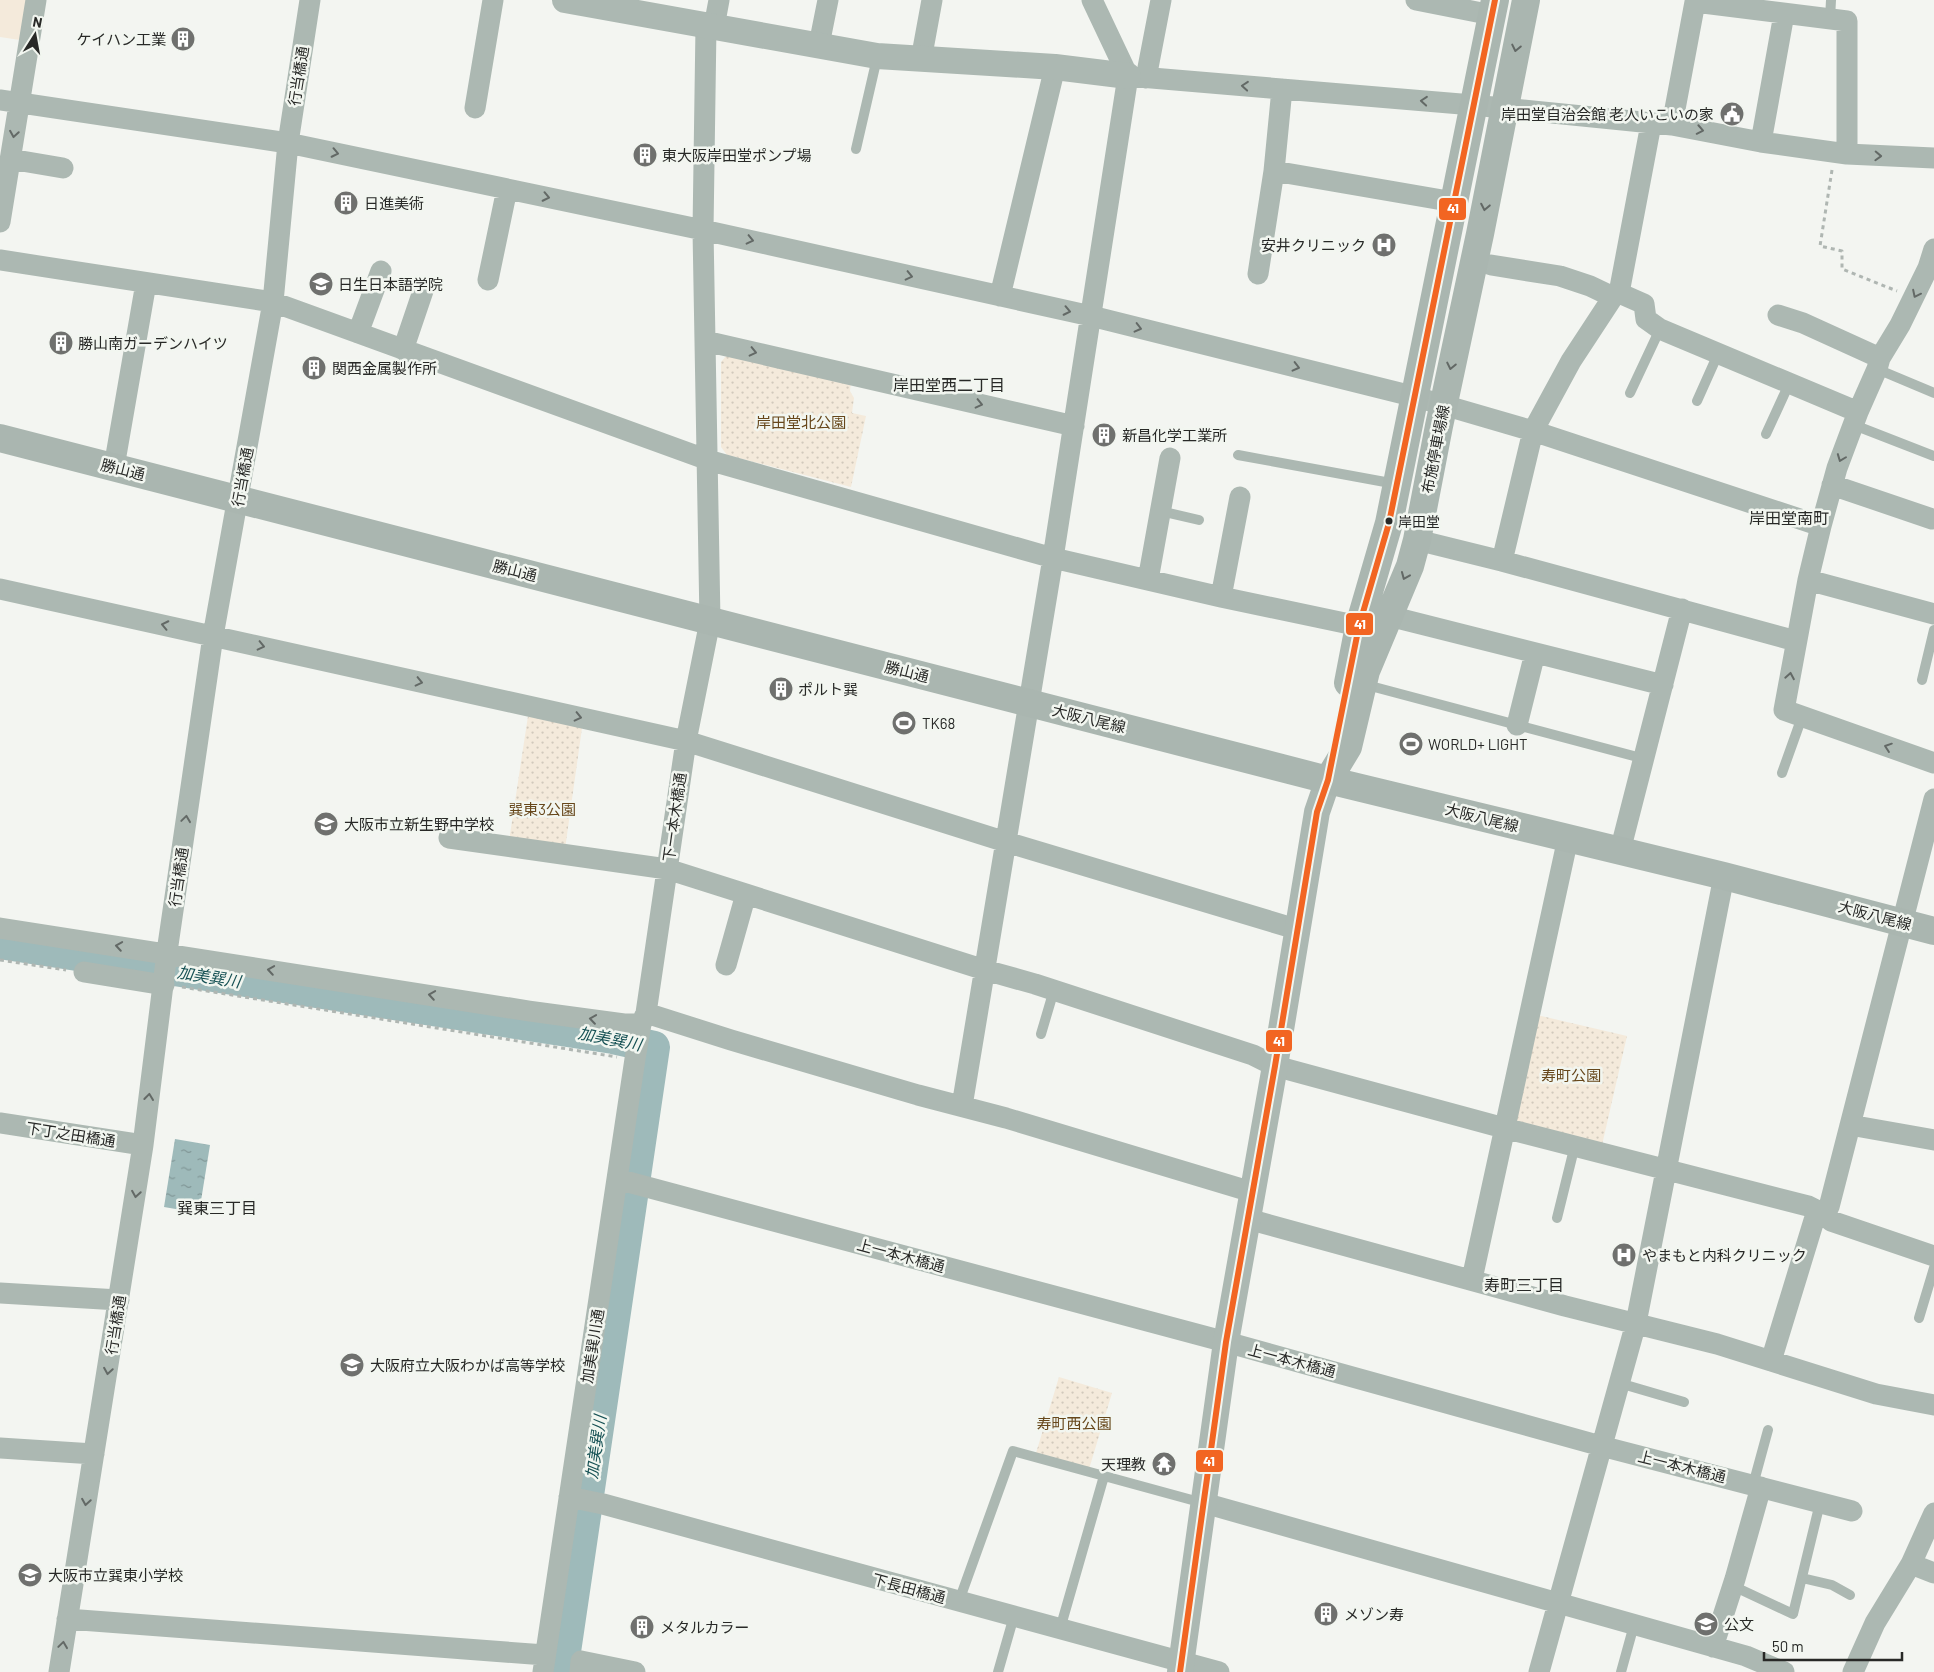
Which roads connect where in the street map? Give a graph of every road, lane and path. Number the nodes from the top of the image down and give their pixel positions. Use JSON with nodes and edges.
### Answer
{"nodes":[{"id":1,"x":36,"y":0,"type":"edge"},
{"id":2,"x":310,"y":0,"type":"edge"},
{"id":3,"x":493,"y":0,"type":"edge"},
{"id":4,"x":565,"y":0,"type":"edge"},
{"id":5,"x":719,"y":0,"type":"edge"},
{"id":6,"x":828,"y":0,"type":"edge"},
{"id":7,"x":932,"y":0,"type":"edge"},
{"id":8,"x":1092,"y":0,"type":"edge"},
{"id":9,"x":1161,"y":0,"type":"edge"},
{"id":10,"x":1416,"y":0,"type":"edge"},
{"id":11,"x":1526,"y":0,"type":"edge"},
{"id":12,"x":1761,"y":5,"type":"edge"},
{"id":13,"x":1493,"y":8,"type":"edge"},
{"id":14,"x":1831,"y":10,"type":"edge"},
{"id":15,"x":1784,"y":14,"type":"junction"},
{"id":16,"x":710,"y":27,"type":"junction"},
{"id":17,"x":819,"y":45,"type":"junction"},
{"id":18,"x":877,"y":56,"type":"junction"},
{"id":19,"x":920,"y":60,"type":"junction"},
{"id":20,"x":1054,"y":67,"type":"junction"},
{"id":21,"x":1137,"y":77,"type":"junction"},
{"id":22,"x":1282,"y":89,"type":"junction"},
{"id":23,"x":9,"y":102,"type":"edge"},
{"id":24,"x":1473,"y":105,"type":"junction"},
{"id":25,"x":475,"y":108,"type":"dead end"},
{"id":26,"x":1504,"y":108,"type":"junction"},
{"id":27,"x":1662,"y":124,"type":"junction"},
{"id":28,"x":1760,"y":142,"type":"junction"},
{"id":29,"x":288,"y":143,"type":"junction"},
{"id":30,"x":856,"y":149,"type":"dead end"},
{"id":31,"x":1841,"y":154,"type":"junction"},
{"id":32,"x":1934,"y":158,"type":"edge"},
{"id":33,"x":10,"y":159,"type":"junction"},
{"id":34,"x":63,"y":168,"type":"dead end"},
{"id":35,"x":1274,"y":171,"type":"junction"},
{"id":36,"x":507,"y":189,"type":"junction"},
{"id":37,"x":1454,"y":202,"type":"junction"},
{"id":38,"x":0,"y":222,"type":"edge"},
{"id":39,"x":702,"y":230,"type":"junction"},
{"id":40,"x":1934,"y":249,"type":"edge"},
{"id":41,"x":0,"y":260,"type":"edge"},
{"id":42,"x":1491,"y":265,"type":"dead end"},
{"id":43,"x":381,"y":271,"type":"dead end"},
{"id":44,"x":1258,"y":274,"type":"dead end"},
{"id":45,"x":488,"y":280,"type":"dead end"},
{"id":46,"x":146,"y":283,"type":"junction"},
{"id":47,"x":424,"y":291,"type":"dead end"},
{"id":48,"x":1616,"y":295,"type":"junction"},
{"id":49,"x":1000,"y":296,"type":"junction"},
{"id":50,"x":1914,"y":298,"type":"junction"},
{"id":51,"x":273,"y":302,"type":"junction"},
{"id":52,"x":1778,"y":315,"type":"dead end"},
{"id":53,"x":1091,"y":316,"type":"junction"},
{"id":54,"x":1660,"y":329,"type":"junction"},
{"id":55,"x":358,"y":333,"type":"junction"},
{"id":56,"x":705,"y":341,"type":"junction"},
{"id":57,"x":403,"y":350,"type":"junction"},
{"id":58,"x":1718,"y":354,"type":"junction"},
{"id":59,"x":1878,"y":364,"type":"junction"},
{"id":60,"x":1790,"y":384,"type":"junction"},
{"id":61,"x":1934,"y":392,"type":"edge"},
{"id":62,"x":1630,"y":393,"type":"dead end"},
{"id":63,"x":1416,"y":398,"type":"junction"},
{"id":64,"x":1697,"y":401,"type":"dead end"},
{"id":65,"x":1443,"y":405,"type":"junction"},
{"id":66,"x":1856,"y":418,"type":"junction"},
{"id":67,"x":1074,"y":426,"type":"junction"},
{"id":68,"x":1533,"y":431,"type":"junction"},
{"id":69,"x":1766,"y":434,"type":"dead end"},
{"id":70,"x":0,"y":438,"type":"edge"},
{"id":71,"x":1238,"y":455,"type":"dead end"},
{"id":72,"x":1934,"y":456,"type":"edge"},
{"id":73,"x":1170,"y":458,"type":"dead end"},
{"id":74,"x":708,"y":460,"type":"junction"},
{"id":75,"x":114,"y":467,"type":"junction"},
{"id":76,"x":1397,"y":484,"type":"junction"},
{"id":77,"x":1832,"y":485,"type":"junction"},
{"id":78,"x":1240,"y":497,"type":"dead end"},
{"id":79,"x":238,"y":499,"type":"junction"},
{"id":80,"x":1160,"y":511,"type":"junction"},
{"id":81,"x":1932,"y":519,"type":"dead end"},
{"id":82,"x":1199,"y":520,"type":"dead end"},
{"id":83,"x":1820,"y":526,"type":"junction"},
{"id":84,"x":1417,"y":540,"type":"junction"},
{"id":85,"x":1053,"y":558,"type":"junction"},
{"id":86,"x":1502,"y":561,"type":"junction"},
{"id":87,"x":1148,"y":580,"type":"junction"},
{"id":88,"x":1808,"y":580,"type":"junction"},
{"id":89,"x":0,"y":589,"type":"edge"},
{"id":90,"x":1221,"y":597,"type":"junction"},
{"id":91,"x":1682,"y":610,"type":"junction"},
{"id":92,"x":1934,"y":614,"type":"edge"},
{"id":93,"x":1389,"y":616,"type":"junction"},
{"id":94,"x":710,"y":621,"type":"junction"},
{"id":95,"x":1359,"y":626,"type":"junction"},
{"id":96,"x":1934,"y":630,"type":"edge"},
{"id":97,"x":213,"y":636,"type":"junction"},
{"id":98,"x":1796,"y":641,"type":"junction"},
{"id":99,"x":1535,"y":653,"type":"junction"},
{"id":100,"x":1922,"y":680,"type":"dead end"},
{"id":101,"x":1362,"y":684,"type":"junction"},
{"id":102,"x":1663,"y":685,"type":"junction"},
{"id":103,"x":1030,"y":703,"type":"junction"},
{"id":104,"x":1802,"y":717,"type":"junction"},
{"id":105,"x":1517,"y":725,"type":"junction"},
{"id":106,"x":686,"y":741,"type":"junction"},
{"id":107,"x":1645,"y":759,"type":"junction"},
{"id":108,"x":1934,"y":763,"type":"edge"},
{"id":109,"x":1782,"y":773,"type":"dead end"},
{"id":110,"x":1328,"y":780,"type":"junction"},
{"id":111,"x":1934,"y":798,"type":"edge"},
{"id":112,"x":449,"y":838,"type":"dead end"},
{"id":113,"x":1568,"y":838,"type":"junction"},
{"id":114,"x":1006,"y":842,"type":"junction"},
{"id":115,"x":1620,"y":851,"type":"junction"},
{"id":116,"x":667,"y":869,"type":"junction"},
{"id":117,"x":1724,"y":876,"type":"junction"},
{"id":118,"x":746,"y":894,"type":"junction"},
{"id":119,"x":1902,"y":922,"type":"junction"},
{"id":120,"x":0,"y":928,"type":"edge"},
{"id":121,"x":1296,"y":930,"type":"junction"},
{"id":122,"x":1934,"y":931,"type":"edge"},
{"id":123,"x":0,"y":960,"type":"edge"},
{"id":124,"x":726,"y":966,"type":"dead end"},
{"id":125,"x":165,"y":969,"type":"junction"},
{"id":126,"x":985,"y":970,"type":"junction"},
{"id":127,"x":84,"y":972,"type":"joint"},
{"id":128,"x":1054,"y":990,"type":"junction"},
{"id":129,"x":1041,"y":1034,"type":"dead end"},
{"id":130,"x":640,"y":1036,"type":"junction"},
{"id":131,"x":1275,"y":1066,"type":"junction"},
{"id":132,"x":962,"y":1106,"type":"junction"},
{"id":133,"x":0,"y":1123,"type":"edge"},
{"id":134,"x":1850,"y":1125,"type":"junction"},
{"id":135,"x":1504,"y":1128,"type":"junction"},
{"id":136,"x":1934,"y":1140,"type":"edge"},
{"id":137,"x":143,"y":1145,"type":"junction"},
{"id":138,"x":1574,"y":1145,"type":"junction"},
{"id":139,"x":1665,"y":1169,"type":"junction"},
{"id":140,"x":629,"y":1182,"type":"junction"},
{"id":141,"x":1252,"y":1192,"type":"junction"},
{"id":142,"x":1822,"y":1213,"type":"junction"},
{"id":143,"x":1557,"y":1218,"type":"dead end"},
{"id":144,"x":1248,"y":1219,"type":"junction"},
{"id":145,"x":1934,"y":1256,"type":"edge"},
{"id":146,"x":1934,"y":1268,"type":"edge"},
{"id":147,"x":1472,"y":1279,"type":"junction"},
{"id":148,"x":0,"y":1293,"type":"edge"},
{"id":149,"x":119,"y":1300,"type":"junction"},
{"id":150,"x":1919,"y":1318,"type":"dead end"},
{"id":151,"x":1636,"y":1323,"type":"junction"},
{"id":152,"x":1226,"y":1342,"type":"junction"},
{"id":153,"x":1772,"y":1361,"type":"junction"},
{"id":154,"x":1619,"y":1383,"type":"junction"},
{"id":155,"x":1684,"y":1402,"type":"dead end"},
{"id":156,"x":1934,"y":1406,"type":"edge"},
{"id":157,"x":1768,"y":1430,"type":"dead end"},
{"id":158,"x":1601,"y":1446,"type":"junction"},
{"id":159,"x":0,"y":1448,"type":"edge"},
{"id":160,"x":94,"y":1454,"type":"junction"},
{"id":161,"x":1104,"y":1476,"type":"junction"},
{"id":162,"x":1757,"y":1486,"type":"junction"},
{"id":163,"x":582,"y":1500,"type":"junction"},
{"id":164,"x":1204,"y":1503,"type":"junction"},
{"id":165,"x":1820,"y":1503,"type":"junction"},
{"id":166,"x":1852,"y":1511,"type":"dead end"},
{"id":167,"x":1934,"y":1513,"type":"edge"},
{"id":168,"x":1911,"y":1564,"type":"junction"},
{"id":169,"x":1934,"y":1573,"type":"edge"},
{"id":170,"x":1802,"y":1578,"type":"junction"},
{"id":171,"x":1733,"y":1586,"type":"junction"},
{"id":172,"x":1850,"y":1595,"type":"dead end"},
{"id":173,"x":959,"y":1601,"type":"junction"},
{"id":174,"x":1558,"y":1603,"type":"junction"},
{"id":175,"x":1014,"y":1616,"type":"junction"},
{"id":176,"x":67,"y":1619,"type":"junction"},
{"id":177,"x":1634,"y":1625,"type":"junction"},
{"id":178,"x":1060,"y":1629,"type":"junction"},
{"id":179,"x":1712,"y":1647,"type":"junction"},
{"id":180,"x":1730,"y":1663,"type":"edge"},
{"id":181,"x":544,"y":1664,"type":"edge"},
{"id":182,"x":1181,"y":1667,"type":"edge"},
{"id":183,"x":59,"y":1672,"type":"edge"},
{"id":184,"x":580,"y":1672,"type":"edge"},
{"id":185,"x":635,"y":1672,"type":"edge"},
{"id":186,"x":998,"y":1672,"type":"edge"},
{"id":187,"x":1219,"y":1672,"type":"edge"},
{"id":188,"x":1538,"y":1672,"type":"edge"},
{"id":189,"x":1622,"y":1672,"type":"edge"},
{"id":190,"x":1784,"y":1672,"type":"edge"},
{"id":191,"x":1853,"y":1672,"type":"edge"}],
"edges":[{"from":1,"to":23,"type":"street"},
{"from":2,"to":29,"type":"street","name":"行当橋通"},
{"from":3,"to":25,"type":"street"},
{"from":4,"to":16,"type":"street"},
{"from":5,"to":16,"type":"street","name":"下一本木橋通"},
{"from":6,"to":17,"type":"street"},
{"from":7,"to":19,"type":"street"},
{"from":8,"to":21,"type":"street"},
{"from":9,"to":21,"type":"street"},
{"from":10,"to":13,"type":"street"},
{"from":11,"to":26,"type":"main road","name":"布施停車場線","one_way":true},
{"from":12,"to":15,"type":"street"},
{"from":12,"to":27,"type":"street"},
{"from":13,"to":24,"type":"main road","name":"布施停車場線"},
{"from":14,"to":15,"type":"street"},
{"from":14,"to":31,"type":"street"},
{"from":15,"to":28,"type":"street"},
{"from":16,"to":17,"type":"street"},
{"from":16,"to":39,"type":"street","name":"下一本木橋通"},
{"from":17,"to":18,"type":"street"},
{"from":18,"to":19,"type":"street"},
{"from":18,"to":30,"type":"lane"},
{"from":19,"to":20,"type":"street"},
{"from":20,"to":21,"type":"street"},
{"from":20,"to":49,"type":"street"},
{"from":22,"to":21,"type":"street","one_way":true},
{"from":21,"to":53,"type":"street"},
{"from":24,"to":22,"type":"street","one_way":true},
{"from":22,"to":35,"type":"street"},
{"from":23,"to":29,"type":"street"},
{"from":23,"to":33,"type":"street","one_way":true},
{"from":24,"to":26,"type":"street"},
{"from":24,"to":37,"type":"main road","name":"布施停車場線"},
{"from":26,"to":27,"type":"street"},
{"from":26,"to":65,"type":"main road","name":"布施停車場線","one_way":true},
{"from":27,"to":28,"type":"street","one_way":true},
{"from":27,"to":48,"type":"street"},
{"from":28,"to":31,"type":"street"},
{"from":29,"to":36,"type":"street","one_way":true},
{"from":29,"to":51,"type":"street","name":"行当橋通"},
{"from":31,"to":32,"type":"street","one_way":true},
{"from":31,"to":50,"type":"path"},
{"from":33,"to":34,"type":"street"},
{"from":33,"to":38,"type":"street"},
{"from":35,"to":37,"type":"street"},
{"from":35,"to":44,"type":"street"},
{"from":36,"to":39,"type":"street","one_way":true},
{"from":36,"to":45,"type":"street"},
{"from":37,"to":63,"type":"main road","name":"布施停車場線"},
{"from":39,"to":49,"type":"street","one_way":true},
{"from":39,"to":56,"type":"street","name":"下一本木橋通"},
{"from":40,"to":50,"type":"street","one_way":true},
{"from":41,"to":46,"type":"street"},
{"from":42,"to":48,"type":"street"},
{"from":43,"to":55,"type":"street"},
{"from":46,"to":51,"type":"street"},
{"from":46,"to":75,"type":"street"},
{"from":47,"to":57,"type":"street"},
{"from":48,"to":54,"type":"street"},
{"from":48,"to":68,"type":"street"},
{"from":49,"to":53,"type":"street","one_way":true},
{"from":50,"to":59,"type":"street"},
{"from":51,"to":55,"type":"street"},
{"from":51,"to":79,"type":"street","name":"行当橋通"},
{"from":52,"to":59,"type":"street"},
{"from":53,"to":63,"type":"street","one_way":true},
{"from":53,"to":67,"type":"street"},
{"from":54,"to":58,"type":"street"},
{"from":54,"to":62,"type":"lane"},
{"from":55,"to":57,"type":"street"},
{"from":56,"to":67,"type":"street","one_way":true},
{"from":56,"to":74,"type":"street","name":"下一本木橋通"},
{"from":57,"to":74,"type":"street"},
{"from":58,"to":60,"type":"street"},
{"from":58,"to":64,"type":"lane"},
{"from":59,"to":61,"type":"lane"},
{"from":59,"to":66,"type":"street"},
{"from":60,"to":66,"type":"street"},
{"from":60,"to":69,"type":"lane"},
{"from":63,"to":65,"type":"street"},
{"from":63,"to":76,"type":"main road","name":"布施停車場線"},
{"from":65,"to":68,"type":"street"},
{"from":65,"to":84,"type":"main road","name":"布施停車場線"},
{"from":66,"to":72,"type":"lane"},
{"from":66,"to":77,"type":"street","one_way":true},
{"from":67,"to":85,"type":"street"},
{"from":68,"to":83,"type":"street"},
{"from":68,"to":86,"type":"street"},
{"from":70,"to":75,"type":"main road","name":"勝山通"},
{"from":71,"to":76,"type":"lane"},
{"from":73,"to":80,"type":"street"},
{"from":74,"to":85,"type":"street"},
{"from":74,"to":94,"type":"street","name":"下一本木橋通"},
{"from":75,"to":79,"type":"main road","name":"勝山通"},
{"from":76,"to":95,"type":"main road","name":"布施停車場線"},
{"from":77,"to":81,"type":"street"},
{"from":77,"to":83,"type":"street"},
{"from":78,"to":90,"type":"street"},
{"from":79,"to":94,"type":"main road","name":"勝山通"},
{"from":79,"to":97,"type":"street","name":"行当橋通"},
{"from":80,"to":82,"type":"lane"},
{"from":80,"to":87,"type":"street"},
{"from":83,"to":88,"type":"street"},
{"from":84,"to":86,"type":"street"},
{"from":84,"to":93,"type":"main road","name":"布施停車場線","one_way":true},
{"from":85,"to":87,"type":"street"},
{"from":85,"to":103,"type":"street"},
{"from":86,"to":91,"type":"street"},
{"from":87,"to":90,"type":"street"},
{"from":88,"to":92,"type":"street"},
{"from":88,"to":98,"type":"street"},
{"from":97,"to":89,"type":"street","one_way":true},
{"from":90,"to":95,"type":"street"},
{"from":91,"to":98,"type":"street"},
{"from":91,"to":102,"type":"street"},
{"from":93,"to":99,"type":"street"},
{"from":93,"to":101,"type":"main road","name":"布施停車場線"},
{"from":94,"to":103,"type":"main road","name":"勝山通"},
{"from":94,"to":106,"type":"street","name":"下一本木橋通"},
{"from":95,"to":110,"type":"main road","name":"布施停車場線"},
{"from":96,"to":100,"type":"lane"},
{"from":97,"to":106,"type":"street","one_way":true},
{"from":125,"to":97,"type":"street","name":"行当橋通","one_way":true},
{"from":104,"to":98,"type":"street","one_way":true},
{"from":99,"to":102,"type":"street"},
{"from":99,"to":105,"type":"street"},
{"from":101,"to":105,"type":"lane"},
{"from":101,"to":110,"type":"main road","name":"布施停車場線"},
{"from":102,"to":107,"type":"street"},
{"from":103,"to":110,"type":"main road","name":"大阪八尾線"},
{"from":103,"to":114,"type":"street"},
{"from":108,"to":104,"type":"street","one_way":true},
{"from":104,"to":109,"type":"lane"},
{"from":105,"to":107,"type":"lane"},
{"from":106,"to":114,"type":"street"},
{"from":106,"to":116,"type":"street","name":"下一本木橋通"},
{"from":107,"to":115,"type":"street"},
{"from":110,"to":113,"type":"main road","name":"大阪八尾線"},
{"from":110,"to":121,"type":"street"},
{"from":111,"to":119,"type":"street"},
{"from":112,"to":116,"type":"street"},
{"from":113,"to":115,"type":"main road","name":"大阪八尾線"},
{"from":113,"to":135,"type":"street"},
{"from":114,"to":121,"type":"street"},
{"from":114,"to":126,"type":"street"},
{"from":115,"to":117,"type":"main road","name":"大阪八尾線"},
{"from":116,"to":118,"type":"street"},
{"from":116,"to":130,"type":"street","name":"下一本木橋通"},
{"from":117,"to":119,"type":"main road","name":"大阪八尾線"},
{"from":117,"to":139,"type":"street"},
{"from":118,"to":124,"type":"street"},
{"from":118,"to":126,"type":"street"},
{"from":119,"to":122,"type":"main road","name":"大阪八尾線"},
{"from":119,"to":134,"type":"street"},
{"from":125,"to":120,"type":"street","one_way":true},
{"from":121,"to":131,"type":"street"},
{"from":123,"to":127,"type":"path"},
{"from":125,"to":127,"type":"street"},
{"from":125,"to":130,"type":"path"},
{"from":130,"to":125,"type":"street","one_way":true},
{"from":137,"to":125,"type":"street","name":"行当橋通","one_way":true},
{"from":126,"to":128,"type":"street"},
{"from":126,"to":132,"type":"street"},
{"from":128,"to":129,"type":"lane"},
{"from":128,"to":131,"type":"street"},
{"from":130,"to":132,"type":"street"},
{"from":130,"to":140,"type":"street","name":"加美巽川通"},
{"from":131,"to":135,"type":"street"},
{"from":131,"to":141,"type":"street"},
{"from":132,"to":141,"type":"street"},
{"from":133,"to":137,"type":"street","name":"下丁之田橋通"},
{"from":134,"to":136,"type":"street"},
{"from":134,"to":142,"type":"street"},
{"from":135,"to":138,"type":"street"},
{"from":135,"to":147,"type":"street"},
{"from":137,"to":149,"type":"street","name":"行当橋通","one_way":true},
{"from":138,"to":139,"type":"street"},
{"from":138,"to":143,"type":"lane"},
{"from":139,"to":142,"type":"street"},
{"from":139,"to":151,"type":"street"},
{"from":140,"to":152,"type":"street","name":"上一本木橋通"},
{"from":140,"to":163,"type":"street","name":"加美巽川通"},
{"from":141,"to":144,"type":"street"},
{"from":142,"to":145,"type":"street"},
{"from":142,"to":153,"type":"street"},
{"from":144,"to":147,"type":"street"},
{"from":144,"to":152,"type":"street"},
{"from":146,"to":150,"type":"lane"},
{"from":147,"to":151,"type":"street"},
{"from":148,"to":149,"type":"street"},
{"from":149,"to":160,"type":"street","name":"行当橋通","one_way":true},
{"from":151,"to":153,"type":"street"},
{"from":151,"to":154,"type":"street"},
{"from":152,"to":158,"type":"street","name":"上一本木橋通"},
{"from":152,"to":164,"type":"street"},
{"from":153,"to":156,"type":"street"},
{"from":154,"to":155,"type":"lane"},
{"from":154,"to":158,"type":"street"},
{"from":157,"to":162,"type":"lane"},
{"from":158,"to":162,"type":"street","name":"上一本木橋通"},
{"from":158,"to":174,"type":"street"},
{"from":159,"to":160,"type":"street"},
{"from":160,"to":176,"type":"street","name":"行当橋通","one_way":true},
{"from":161,"to":164,"type":"lane"},
{"from":161,"to":173,"type":"lane"},
{"from":161,"to":178,"type":"lane"},
{"from":162,"to":165,"type":"street","name":"上一本木橋通"},
{"from":162,"to":171,"type":"street"},
{"from":163,"to":173,"type":"street","name":"下長田橋通"},
{"from":163,"to":181,"type":"street","name":"加美巽川通"},
{"from":164,"to":174,"type":"street"},
{"from":164,"to":182,"type":"street"},
{"from":165,"to":166,"type":"street","name":"上一本木橋通"},
{"from":165,"to":170,"type":"lane"},
{"from":167,"to":168,"type":"street"},
{"from":168,"to":169,"type":"street"},
{"from":168,"to":191,"type":"street"},
{"from":170,"to":171,"type":"lane"},
{"from":170,"to":172,"type":"lane"},
{"from":171,"to":179,"type":"street"},
{"from":173,"to":175,"type":"street","name":"下長田橋通"},
{"from":174,"to":177,"type":"street"},
{"from":174,"to":188,"type":"street"},
{"from":175,"to":178,"type":"street","name":"下長田橋通"},
{"from":175,"to":186,"type":"lane"},
{"from":176,"to":181,"type":"street"},
{"from":183,"to":176,"type":"street","name":"行当橋通","one_way":true},
{"from":177,"to":179,"type":"street"},
{"from":177,"to":189,"type":"lane"},
{"from":178,"to":182,"type":"street","name":"下長田橋通"},
{"from":179,"to":180,"type":"street"},
{"from":180,"to":190,"type":"street"},
{"from":182,"to":187,"type":"street","name":"下長田橋通"},
{"from":184,"to":185,"type":"street"}]}
